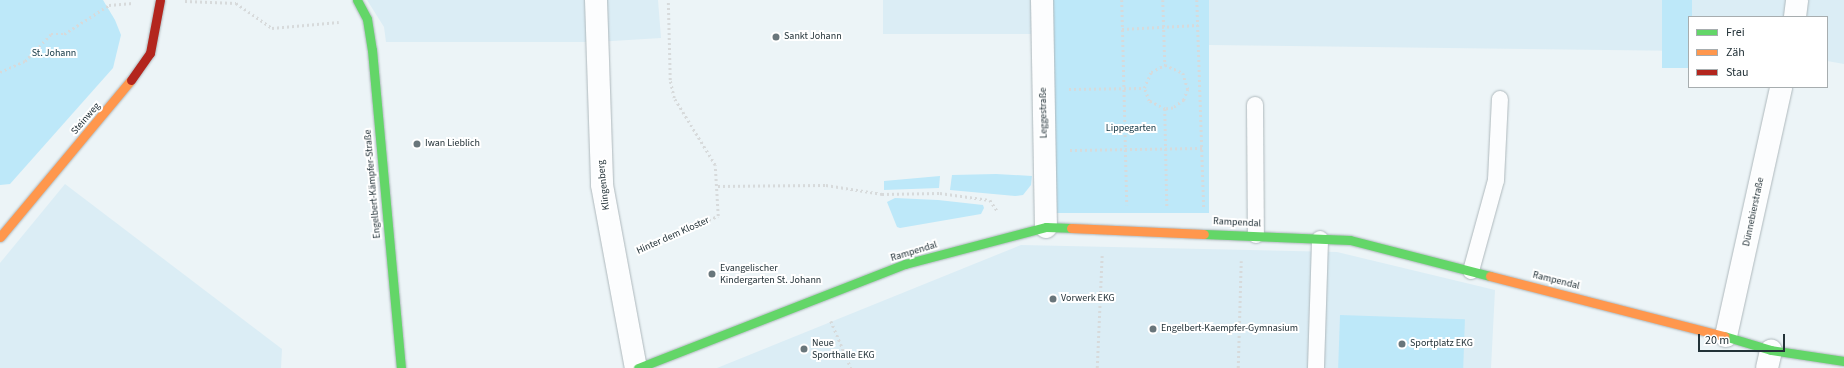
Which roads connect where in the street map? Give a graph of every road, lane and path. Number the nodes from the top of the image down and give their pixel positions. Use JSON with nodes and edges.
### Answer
{"nodes":[{"id":1,"x":160,"y":0,"type":"edge"},
{"id":2,"x":357,"y":0,"type":"edge"},
{"id":3,"x":596,"y":0,"type":"edge"},
{"id":4,"x":668,"y":0,"type":"edge"},
{"id":5,"x":1042,"y":0,"type":"edge"},
{"id":6,"x":1122,"y":0,"type":"edge"},
{"id":7,"x":1163,"y":0,"type":"edge"},
{"id":8,"x":1197,"y":0,"type":"edge"},
{"id":9,"x":1798,"y":0,"type":"edge"},
{"id":10,"x":1795,"y":16,"type":"edge"},
{"id":11,"x":367,"y":19,"type":"junction"},
{"id":12,"x":1198,"y":25,"type":"junction"},
{"id":13,"x":1164,"y":27,"type":"junction"},
{"id":14,"x":1122,"y":29,"type":"junction"},
{"id":15,"x":1165,"y":65,"type":"junction"},
{"id":16,"x":0,"y":72,"type":"edge"},
{"id":17,"x":1144,"y":88,"type":"junction"},
{"id":18,"x":1781,"y":88,"type":"edge"},
{"id":19,"x":1125,"y":89,"type":"junction"},
{"id":20,"x":1044,"y":90,"type":"junction"},
{"id":21,"x":1500,"y":99,"type":"dead end"},
{"id":22,"x":1255,"y":105,"type":"dead end"},
{"id":23,"x":1165,"y":109,"type":"junction"},
{"id":24,"x":1166,"y":148,"type":"junction"},
{"id":25,"x":1202,"y":148,"type":"junction"},
{"id":26,"x":1126,"y":149,"type":"junction"},
{"id":27,"x":1045,"y":150,"type":"junction"},
{"id":28,"x":718,"y":186,"type":"junction"},
{"id":29,"x":1046,"y":227,"type":"junction"},
{"id":30,"x":1104,"y":228,"type":"junction"},
{"id":31,"x":1127,"y":229,"type":"junction"},
{"id":32,"x":1167,"y":231,"type":"junction"},
{"id":33,"x":1205,"y":233,"type":"junction"},
{"id":34,"x":1016,"y":235,"type":"junction"},
{"id":35,"x":1249,"y":235,"type":"junction"},
{"id":36,"x":0,"y":237,"type":"edge"},
{"id":37,"x":1320,"y":239,"type":"junction"},
{"id":38,"x":615,"y":261,"type":"junction"},
{"id":39,"x":1471,"y":271,"type":"junction"},
{"id":40,"x":821,"y":297,"type":"junction"},
{"id":41,"x":1726,"y":336,"type":"junction"},
{"id":42,"x":1769,"y":359,"type":"edge"},
{"id":43,"x":1844,"y":361,"type":"edge"},
{"id":44,"x":401,"y":368,"type":"edge"},
{"id":45,"x":637,"y":368,"type":"edge"},
{"id":46,"x":851,"y":368,"type":"edge"},
{"id":47,"x":1097,"y":368,"type":"edge"},
{"id":48,"x":1238,"y":368,"type":"edge"},
{"id":49,"x":1316,"y":368,"type":"edge"}],
"edges":[{"from":1,"to":11,"type":"path"},
{"from":1,"to":16,"type":"path"},
{"from":1,"to":36,"type":"street","name":"Steinweg"},
{"from":2,"to":11,"type":"street","name":"Engelbert-Kämpfer-Straße"},
{"from":3,"to":38,"type":"street","name":"Klingenberg"},
{"from":4,"to":28,"type":"path","name":"Hinter dem Kloster"},
{"from":5,"to":20,"type":"street","name":"Leggestraße"},
{"from":6,"to":14,"type":"path"},
{"from":7,"to":13,"type":"path"},
{"from":8,"to":12,"type":"path"},
{"from":9,"to":10,"type":"street"},
{"from":11,"to":44,"type":"street","name":"Engelbert-Kämpfer-Straße"},
{"from":12,"to":13,"type":"path"},
{"from":12,"to":25,"type":"path"},
{"from":13,"to":14,"type":"path"},
{"from":13,"to":15,"type":"path"},
{"from":14,"to":19,"type":"path"},
{"from":15,"to":17,"type":"path"},
{"from":15,"to":23,"type":"path"},
{"from":17,"to":19,"type":"path"},
{"from":17,"to":23,"type":"path"},
{"from":18,"to":41,"type":"street","name":"Dünnebierstraße"},
{"from":19,"to":20,"type":"path"},
{"from":19,"to":26,"type":"path"},
{"from":20,"to":27,"type":"street","name":"Leggestraße"},
{"from":21,"to":39,"type":"lane"},
{"from":22,"to":35,"type":"lane"},
{"from":23,"to":24,"type":"path"},
{"from":24,"to":25,"type":"path"},
{"from":24,"to":26,"type":"path"},
{"from":24,"to":32,"type":"path"},
{"from":25,"to":33,"type":"path"},
{"from":26,"to":27,"type":"path"},
{"from":26,"to":31,"type":"path"},
{"from":27,"to":29,"type":"street","name":"Leggestraße"},
{"from":28,"to":34,"type":"path"},
{"from":28,"to":38,"type":"path","name":"Hinter dem Kloster"},
{"from":29,"to":30,"type":"street","name":"Rampendal"},
{"from":29,"to":34,"type":"street","name":"Rampendal"},
{"from":30,"to":31,"type":"street","name":"Rampendal"},
{"from":30,"to":47,"type":"path"},
{"from":31,"to":32,"type":"street","name":"Rampendal"},
{"from":32,"to":33,"type":"street","name":"Rampendal"},
{"from":33,"to":35,"type":"street","name":"Rampendal"},
{"from":34,"to":40,"type":"street","name":"Rampendal"},
{"from":35,"to":37,"type":"street","name":"Rampendal"},
{"from":35,"to":48,"type":"path"},
{"from":37,"to":39,"type":"street","name":"Rampendal"},
{"from":37,"to":49,"type":"lane"},
{"from":38,"to":45,"type":"street","name":"Klingenberg"},
{"from":39,"to":41,"type":"street","name":"Rampendal"},
{"from":40,"to":45,"type":"street","name":"Rampendal"},
{"from":40,"to":46,"type":"path"},
{"from":41,"to":42,"type":"street","name":"Rampendal"},
{"from":42,"to":43,"type":"street","name":"Rampendal"}]}
